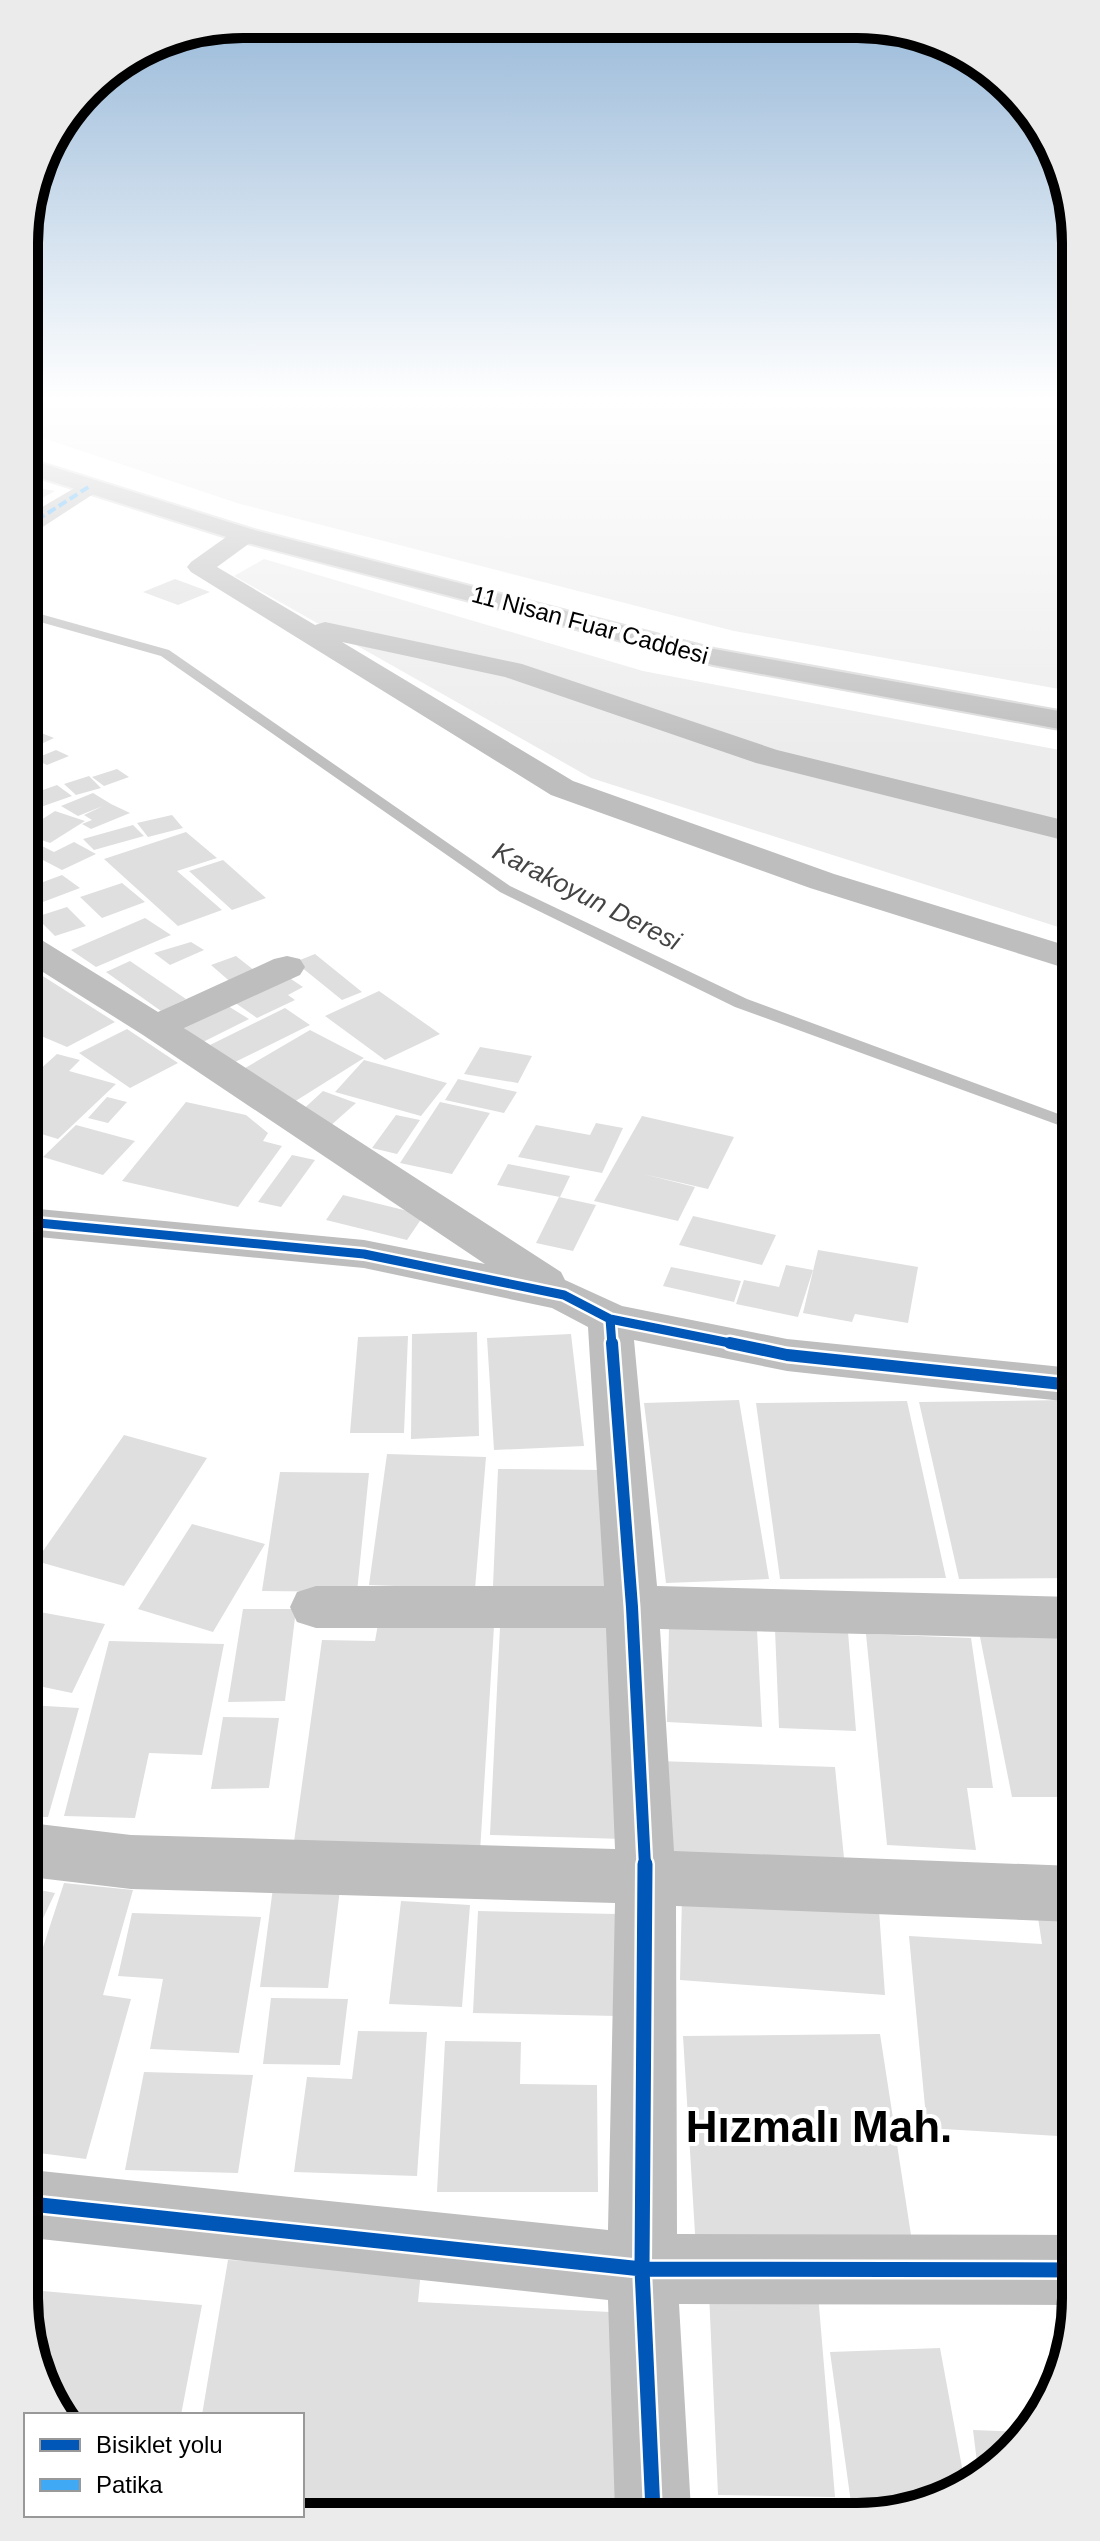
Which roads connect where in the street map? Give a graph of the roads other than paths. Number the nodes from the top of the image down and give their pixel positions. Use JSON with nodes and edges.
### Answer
{"nodes":[{"id":1,"x":180,"y":515,"type":"edge"},
{"id":2,"x":245,"y":535,"type":"junction"},
{"id":3,"x":296,"y":624,"type":"junction"},
{"id":4,"x":1062,"y":721,"type":"edge"},
{"id":5,"x":1062,"y":830,"type":"edge"},
{"id":6,"x":38,"y":954,"type":"edge"},
{"id":7,"x":1062,"y":956,"type":"edge"},
{"id":8,"x":287,"y":967,"type":"dead end"},
{"id":9,"x":156,"y":1027,"type":"junction"},
{"id":10,"x":38,"y":1223,"type":"edge"},
{"id":11,"x":587,"y":1307,"type":"junction"},
{"id":12,"x":1062,"y":1384,"type":"edge"},
{"id":13,"x":316,"y":1607,"type":"dead end"},
{"id":14,"x":632,"y":1607,"type":"junction"},
{"id":15,"x":1062,"y":1618,"type":"edge"},
{"id":16,"x":38,"y":1851,"type":"edge"},
{"id":17,"x":646,"y":1877,"type":"junction"},
{"id":18,"x":1062,"y":1894,"type":"edge"},
{"id":19,"x":38,"y":2205,"type":"edge"},
{"id":20,"x":642,"y":2269,"type":"junction"},
{"id":21,"x":1062,"y":2270,"type":"edge"},
{"id":22,"x":653,"y":2503,"type":"edge"}],
"edges":[{"from":1,"to":2,"type":"street","name":"11 Nisan Fuar Caddesi"},
{"from":2,"to":3,"type":"street"},
{"from":2,"to":4,"type":"street","name":"11 Nisan Fuar Caddesi"},
{"from":3,"to":5,"type":"street"},
{"from":3,"to":7,"type":"street"},
{"from":6,"to":9,"type":"street"},
{"from":8,"to":9,"type":"street"},
{"from":9,"to":11,"type":"street"},
{"from":10,"to":11,"type":"street"},
{"from":11,"to":12,"type":"street"},
{"from":11,"to":14,"type":"street"},
{"from":13,"to":14,"type":"street"},
{"from":14,"to":15,"type":"street"},
{"from":14,"to":17,"type":"street"},
{"from":16,"to":17,"type":"street"},
{"from":17,"to":18,"type":"street"},
{"from":17,"to":20,"type":"street"},
{"from":19,"to":20,"type":"street"},
{"from":20,"to":21,"type":"street"},
{"from":20,"to":22,"type":"street"}]}
